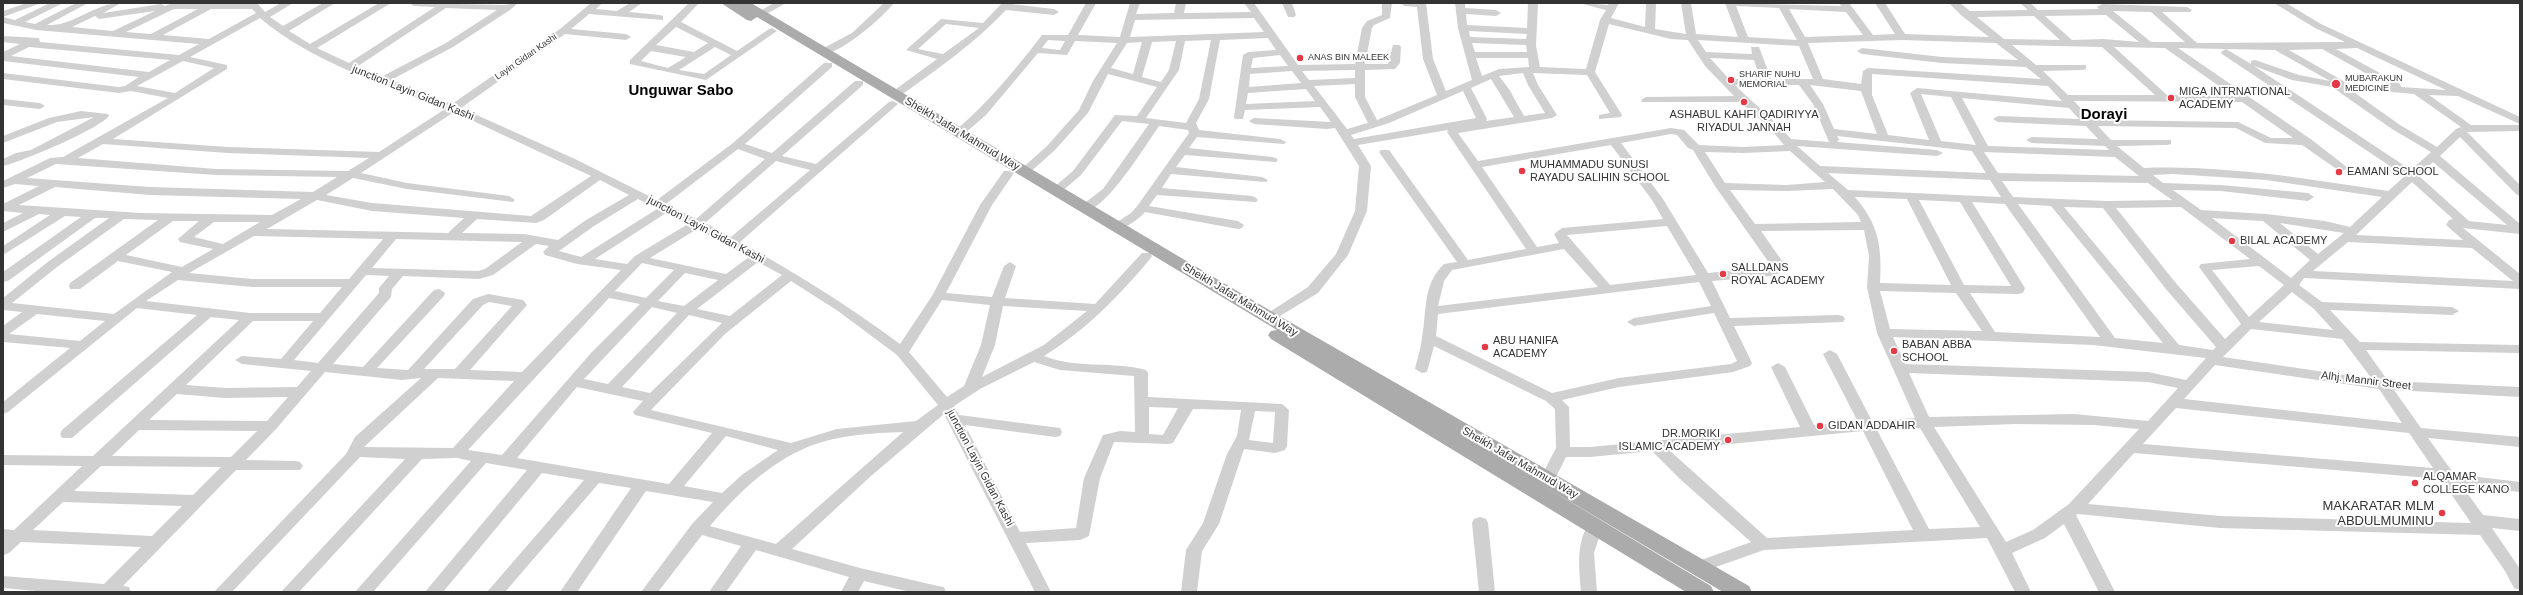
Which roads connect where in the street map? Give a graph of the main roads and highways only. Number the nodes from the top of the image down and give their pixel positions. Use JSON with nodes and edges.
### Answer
{"nodes":[{"id":1,"x":727,"y":3,"type":"edge"},
{"id":2,"x":742,"y":3,"type":"edge"},
{"id":3,"x":826,"y":58,"type":"junction"},
{"id":4,"x":895,"y":99,"type":"junction"},
{"id":5,"x":1016,"y":172,"type":"junction"},
{"id":6,"x":1703,"y":592,"type":"edge"},
{"id":7,"x":1741,"y":592,"type":"edge"}],
"edges":[{"from":1,"to":3,"type":"main road","name":"Sheikh Jafar Mahmud Way"},
{"from":2,"to":3,"type":"main road","name":"Sheikh Jafar Mahmud Way"},
{"from":3,"to":4,"type":"main road","name":"Sheikh Jafar Mahmud Way"},
{"from":3,"to":4,"type":"main road","name":"Sheikh Jafar Mahmud Way"},
{"from":4,"to":5,"type":"main road","name":"Sheikh Jafar Mahmud Way"},
{"from":4,"to":5,"type":"main road","name":"Sheikh Jafar Mahmud Way"},
{"from":5,"to":6,"type":"main road","name":"Sheikh Jafar Mahmud Way"},
{"from":5,"to":7,"type":"main road","name":"Sheikh Jafar Mahmud Way"}]}
